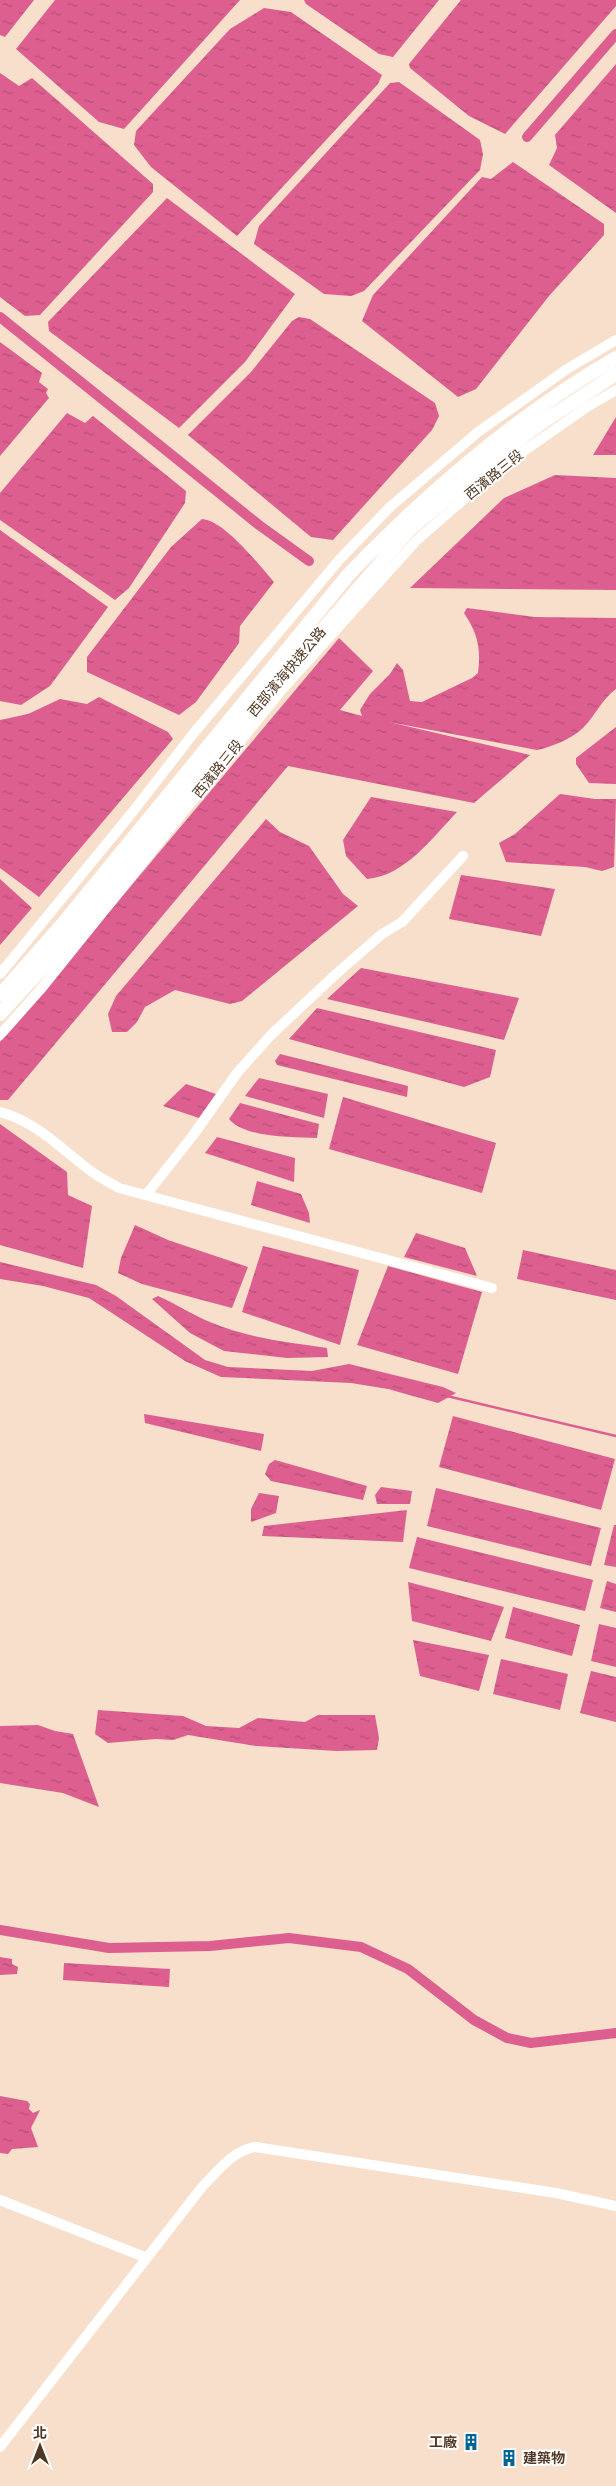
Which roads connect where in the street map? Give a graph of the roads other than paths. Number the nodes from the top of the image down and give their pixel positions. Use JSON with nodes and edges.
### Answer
{"nodes":[{"id":1,"x":616,"y":340,"type":"edge"},
{"id":2,"x":616,"y":358,"type":"edge"},
{"id":3,"x":616,"y":374,"type":"edge"},
{"id":4,"x":616,"y":390,"type":"edge"},
{"id":5,"x":463,"y":856,"type":"dead end"},
{"id":6,"x":0,"y":974,"type":"edge"},
{"id":7,"x":0,"y":994,"type":"edge"},
{"id":8,"x":0,"y":1014,"type":"edge"},
{"id":9,"x":0,"y":1034,"type":"edge"},
{"id":10,"x":0,"y":1112,"type":"edge"},
{"id":11,"x":146,"y":1195,"type":"junction"},
{"id":12,"x":492,"y":1288,"type":"dead end"},
{"id":13,"x":0,"y":2200,"type":"edge"},
{"id":14,"x":616,"y":2206,"type":"edge"},
{"id":15,"x":146,"y":2258,"type":"junction"},
{"id":16,"x":0,"y":2447,"type":"edge"}],
"edges":[{"from":1,"to":6,"type":"street"},
{"from":2,"to":7,"type":"highway","name":"西部濱海快速公路"},
{"from":3,"to":8,"type":"highway","name":"西部濱海快速公路"},
{"from":4,"to":9,"type":"street","name":"西濱路三段"},
{"from":5,"to":11,"type":"street"},
{"from":10,"to":11,"type":"street"},
{"from":11,"to":12,"type":"street"},
{"from":13,"to":15,"type":"street"},
{"from":14,"to":15,"type":"street"},
{"from":15,"to":16,"type":"street"}]}
